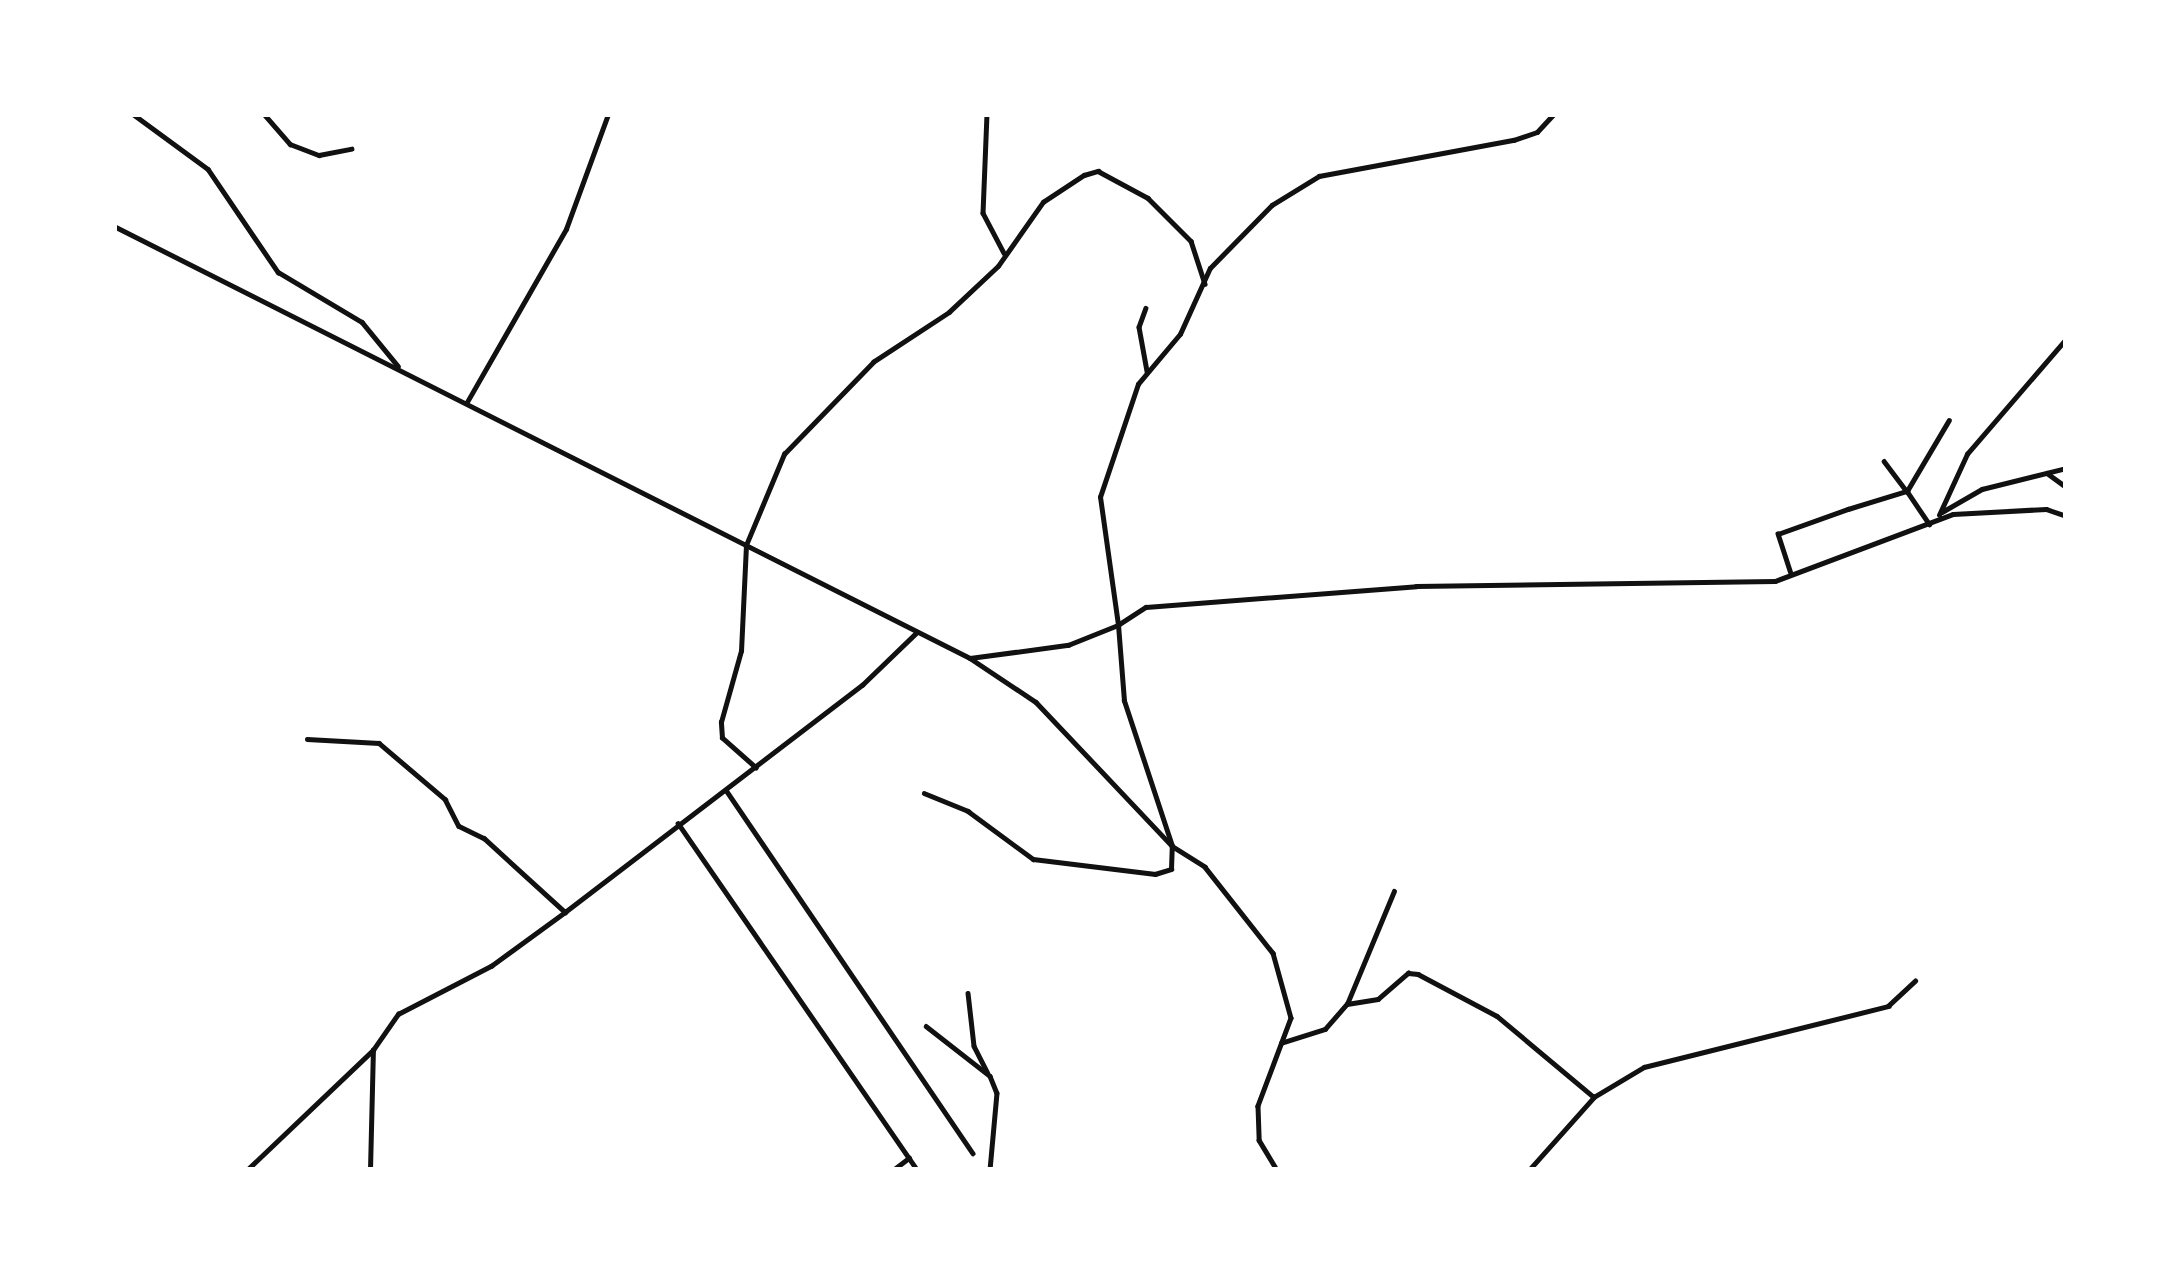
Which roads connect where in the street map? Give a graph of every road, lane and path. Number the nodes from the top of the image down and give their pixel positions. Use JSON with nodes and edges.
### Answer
{"nodes":[{"id":1,"x":133,"y":114,"type":"edge"},
{"id":2,"x":264,"y":114,"type":"edge"},
{"id":3,"x":608,"y":114,"type":"edge"},
{"id":4,"x":987,"y":114,"type":"edge"},
{"id":5,"x":1554,"y":114,"type":"edge"},
{"id":6,"x":351,"y":149,"type":"dead end"},
{"id":7,"x":114,"y":226,"type":"edge"},
{"id":8,"x":1004,"y":253,"type":"junction"},
{"id":9,"x":1205,"y":284,"type":"junction"},
{"id":10,"x":1146,"y":308,"type":"dead end"},
{"id":11,"x":2066,"y":339,"type":"edge"},
{"id":12,"x":400,"y":369,"type":"junction"},
{"id":13,"x":1147,"y":371,"type":"junction"},
{"id":14,"x":466,"y":402,"type":"junction"},
{"id":15,"x":1949,"y":420,"type":"dead end"},
{"id":16,"x":1884,"y":461,"type":"dead end"},
{"id":17,"x":2066,"y":468,"type":"edge"},
{"id":18,"x":2047,"y":473,"type":"junction"},
{"id":19,"x":2066,"y":487,"type":"edge"},
{"id":20,"x":1907,"y":491,"type":"junction"},
{"id":21,"x":1939,"y":514,"type":"junction"},
{"id":22,"x":2066,"y":516,"type":"edge"},
{"id":23,"x":1929,"y":524,"type":"junction"},
{"id":24,"x":746,"y":544,"type":"junction"},
{"id":25,"x":1790,"y":574,"type":"junction"},
{"id":26,"x":1118,"y":625,"type":"junction"},
{"id":27,"x":917,"y":632,"type":"junction"},
{"id":28,"x":970,"y":658,"type":"junction"},
{"id":29,"x":307,"y":739,"type":"dead end"},
{"id":30,"x":756,"y":768,"type":"junction"},
{"id":31,"x":726,"y":790,"type":"junction"},
{"id":32,"x":924,"y":793,"type":"dead end"},
{"id":33,"x":678,"y":823,"type":"junction"},
{"id":34,"x":1172,"y":846,"type":"junction"},
{"id":35,"x":1394,"y":891,"type":"dead end"},
{"id":36,"x":565,"y":912,"type":"junction"},
{"id":37,"x":1915,"y":981,"type":"dead end"},
{"id":38,"x":968,"y":993,"type":"dead end"},
{"id":39,"x":1346,"y":1004,"type":"junction"},
{"id":40,"x":926,"y":1026,"type":"dead end"},
{"id":41,"x":1281,"y":1043,"type":"junction"},
{"id":42,"x":373,"y":1050,"type":"junction"},
{"id":43,"x":989,"y":1076,"type":"junction"},
{"id":44,"x":1594,"y":1097,"type":"junction"},
{"id":45,"x":973,"y":1153,"type":"dead end"},
{"id":46,"x":909,"y":1158,"type":"junction"},
{"id":47,"x":247,"y":1170,"type":"edge"},
{"id":48,"x":370,"y":1170,"type":"edge"},
{"id":49,"x":893,"y":1170,"type":"edge"},
{"id":50,"x":917,"y":1170,"type":"edge"},
{"id":51,"x":990,"y":1170,"type":"edge"},
{"id":52,"x":1277,"y":1170,"type":"edge"},
{"id":53,"x":1529,"y":1170,"type":"edge"}],
"edges":[{"from":1,"to":12,"type":"street"},
{"from":2,"to":6,"type":"street"},
{"from":3,"to":14,"type":"street"},
{"from":4,"to":8,"type":"street"},
{"from":5,"to":9,"type":"street"},
{"from":7,"to":12,"type":"street"},
{"from":8,"to":9,"type":"street"},
{"from":8,"to":24,"type":"street"},
{"from":9,"to":13,"type":"street"},
{"from":10,"to":13,"type":"street"},
{"from":11,"to":21,"type":"street"},
{"from":12,"to":14,"type":"street"},
{"from":13,"to":26,"type":"street"},
{"from":14,"to":24,"type":"street"},
{"from":15,"to":20,"type":"street"},
{"from":16,"to":20,"type":"street"},
{"from":17,"to":18,"type":"street"},
{"from":18,"to":19,"type":"street"},
{"from":18,"to":21,"type":"street"},
{"from":20,"to":23,"type":"street"},
{"from":20,"to":25,"type":"street"},
{"from":21,"to":23,"type":"street"},
{"from":22,"to":23,"type":"street"},
{"from":23,"to":25,"type":"street"},
{"from":24,"to":27,"type":"street"},
{"from":24,"to":30,"type":"street"},
{"from":25,"to":26,"type":"street"},
{"from":26,"to":28,"type":"street"},
{"from":26,"to":34,"type":"street"},
{"from":27,"to":28,"type":"street"},
{"from":27,"to":30,"type":"street"},
{"from":28,"to":34,"type":"street"},
{"from":29,"to":36,"type":"street"},
{"from":30,"to":31,"type":"street"},
{"from":31,"to":33,"type":"street"},
{"from":31,"to":45,"type":"street"},
{"from":32,"to":34,"type":"street"},
{"from":33,"to":36,"type":"street"},
{"from":33,"to":46,"type":"street"},
{"from":34,"to":41,"type":"street"},
{"from":35,"to":39,"type":"street"},
{"from":36,"to":42,"type":"street"},
{"from":37,"to":44,"type":"street"},
{"from":38,"to":43,"type":"street"},
{"from":39,"to":41,"type":"street"},
{"from":39,"to":44,"type":"street"},
{"from":40,"to":43,"type":"street"},
{"from":41,"to":52,"type":"street"},
{"from":42,"to":47,"type":"street"},
{"from":42,"to":48,"type":"street"},
{"from":43,"to":51,"type":"street"},
{"from":44,"to":53,"type":"street"},
{"from":46,"to":49,"type":"street"},
{"from":46,"to":50,"type":"street"}]}
